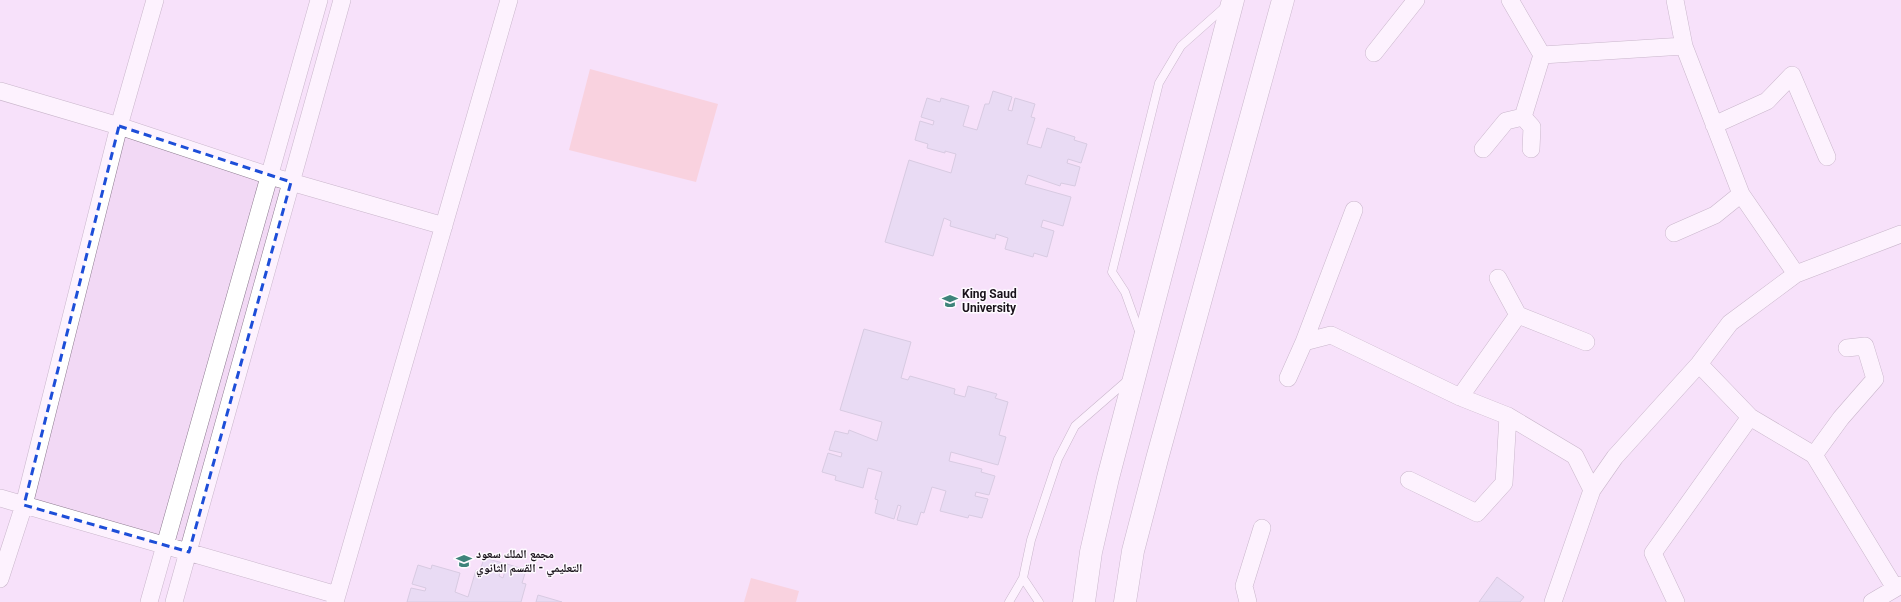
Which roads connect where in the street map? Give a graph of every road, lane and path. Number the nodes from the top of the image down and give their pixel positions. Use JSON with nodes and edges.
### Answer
{"nodes":[{"id":1,"x":155,"y":0,"type":"edge"},
{"id":2,"x":319,"y":0,"type":"edge"},
{"id":3,"x":342,"y":0,"type":"edge"},
{"id":4,"x":510,"y":0,"type":"edge"},
{"id":5,"x":1233,"y":0,"type":"edge"},
{"id":6,"x":1248,"y":0,"type":"edge"},
{"id":7,"x":1267,"y":0,"type":"edge"},
{"id":8,"x":1283,"y":0,"type":"edge"},
{"id":9,"x":1416,"y":0,"type":"edge"},
{"id":10,"x":1510,"y":0,"type":"edge"},
{"id":11,"x":1675,"y":0,"type":"edge"},
{"id":12,"x":1276,"y":28,"type":"junction"},
{"id":13,"x":1684,"y":46,"type":"junction"},
{"id":14,"x":1374,"y":53,"type":"dead end"},
{"id":15,"x":1542,"y":55,"type":"junction"},
{"id":16,"x":1217,"y":61,"type":"junction"},
{"id":17,"x":0,"y":91,"type":"edge"},
{"id":18,"x":1523,"y":117,"type":"junction"},
{"id":19,"x":1714,"y":125,"type":"junction"},
{"id":20,"x":119,"y":126,"type":"junction"},
{"id":21,"x":1483,"y":149,"type":"dead end"},
{"id":22,"x":1532,"y":149,"type":"dead end"},
{"id":23,"x":1827,"y":157,"type":"dead end"},
{"id":24,"x":270,"y":176,"type":"junction"},
{"id":25,"x":291,"y":182,"type":"junction"},
{"id":26,"x":1741,"y":194,"type":"junction"},
{"id":27,"x":1354,"y":210,"type":"dead end"},
{"id":28,"x":444,"y":226,"type":"junction"},
{"id":29,"x":1674,"y":233,"type":"dead end"},
{"id":30,"x":1901,"y":234,"type":"edge"},
{"id":31,"x":1796,"y":274,"type":"junction"},
{"id":32,"x":1498,"y":278,"type":"dead end"},
{"id":33,"x":1518,"y":315,"type":"junction"},
{"id":34,"x":1142,"y":342,"type":"junction"},
{"id":35,"x":1304,"y":342,"type":"junction"},
{"id":36,"x":1586,"y":342,"type":"dead end"},
{"id":37,"x":1847,"y":348,"type":"dead end"},
{"id":38,"x":1699,"y":364,"type":"junction"},
{"id":39,"x":1134,"y":375,"type":"junction"},
{"id":40,"x":1288,"y":378,"type":"dead end"},
{"id":41,"x":1460,"y":397,"type":"junction"},
{"id":42,"x":1508,"y":416,"type":"junction"},
{"id":43,"x":1750,"y":417,"type":"junction"},
{"id":44,"x":1814,"y":455,"type":"junction"},
{"id":45,"x":1409,"y":480,"type":"dead end"},
{"id":46,"x":1592,"y":490,"type":"junction"},
{"id":47,"x":0,"y":498,"type":"edge"},
{"id":48,"x":24,"y":505,"type":"junction"},
{"id":49,"x":1262,"y":528,"type":"dead end"},
{"id":50,"x":165,"y":546,"type":"junction"},
{"id":51,"x":189,"y":552,"type":"junction"},
{"id":52,"x":1023,"y":578,"type":"junction"},
{"id":53,"x":0,"y":579,"type":"edge"},
{"id":54,"x":1898,"y":587,"type":"edge"},
{"id":55,"x":336,"y":599,"type":"edge"},
{"id":56,"x":149,"y":602,"type":"edge"},
{"id":57,"x":174,"y":602,"type":"edge"},
{"id":58,"x":1009,"y":602,"type":"edge"},
{"id":59,"x":1039,"y":602,"type":"edge"},
{"id":60,"x":1084,"y":602,"type":"edge"},
{"id":61,"x":1125,"y":602,"type":"edge"},
{"id":62,"x":1248,"y":602,"type":"edge"},
{"id":63,"x":1553,"y":602,"type":"edge"},
{"id":64,"x":1676,"y":602,"type":"edge"},
{"id":65,"x":1872,"y":602,"type":"edge"}],
"edges":[{"from":1,"to":20,"type":"street"},
{"from":2,"to":24,"type":"street"},
{"from":3,"to":25,"type":"street"},
{"from":4,"to":28,"type":"street"},
{"from":5,"to":16,"type":"street"},
{"from":5,"to":34,"type":"lane"},
{"from":6,"to":16,"type":"street"},
{"from":7,"to":12,"type":"street"},
{"from":8,"to":12,"type":"street"},
{"from":9,"to":14,"type":"street"},
{"from":10,"to":15,"type":"street"},
{"from":11,"to":13,"type":"street"},
{"from":12,"to":61,"type":"street"},
{"from":13,"to":15,"type":"street"},
{"from":13,"to":19,"type":"street"},
{"from":15,"to":18,"type":"street"},
{"from":16,"to":34,"type":"street"},
{"from":17,"to":20,"type":"street"},
{"from":18,"to":21,"type":"street"},
{"from":18,"to":22,"type":"street"},
{"from":19,"to":23,"type":"street"},
{"from":19,"to":26,"type":"street"},
{"from":20,"to":24,"type":"street"},
{"from":20,"to":48,"type":"street"},
{"from":24,"to":25,"type":"street"},
{"from":24,"to":50,"type":"street"},
{"from":25,"to":28,"type":"street"},
{"from":25,"to":51,"type":"street"},
{"from":26,"to":29,"type":"street"},
{"from":26,"to":31,"type":"street"},
{"from":27,"to":35,"type":"street"},
{"from":28,"to":55,"type":"street"},
{"from":30,"to":31,"type":"street"},
{"from":31,"to":38,"type":"street"},
{"from":32,"to":33,"type":"street"},
{"from":33,"to":36,"type":"street"},
{"from":33,"to":41,"type":"street"},
{"from":34,"to":39,"type":"street"},
{"from":35,"to":40,"type":"street"},
{"from":35,"to":41,"type":"street"},
{"from":37,"to":44,"type":"street"},
{"from":38,"to":43,"type":"street"},
{"from":38,"to":46,"type":"street"},
{"from":39,"to":52,"type":"lane"},
{"from":39,"to":60,"type":"street"},
{"from":41,"to":42,"type":"street"},
{"from":42,"to":45,"type":"street"},
{"from":42,"to":46,"type":"street"},
{"from":43,"to":44,"type":"street"},
{"from":43,"to":64,"type":"street"},
{"from":44,"to":54,"type":"street"},
{"from":46,"to":63,"type":"street"},
{"from":47,"to":48,"type":"street"},
{"from":48,"to":50,"type":"street"},
{"from":48,"to":53,"type":"street"},
{"from":49,"to":62,"type":"street"},
{"from":50,"to":51,"type":"street"},
{"from":50,"to":56,"type":"street"},
{"from":51,"to":55,"type":"street"},
{"from":51,"to":57,"type":"street"},
{"from":52,"to":58,"type":"lane"},
{"from":52,"to":59,"type":"lane"},
{"from":54,"to":65,"type":"street"}]}
